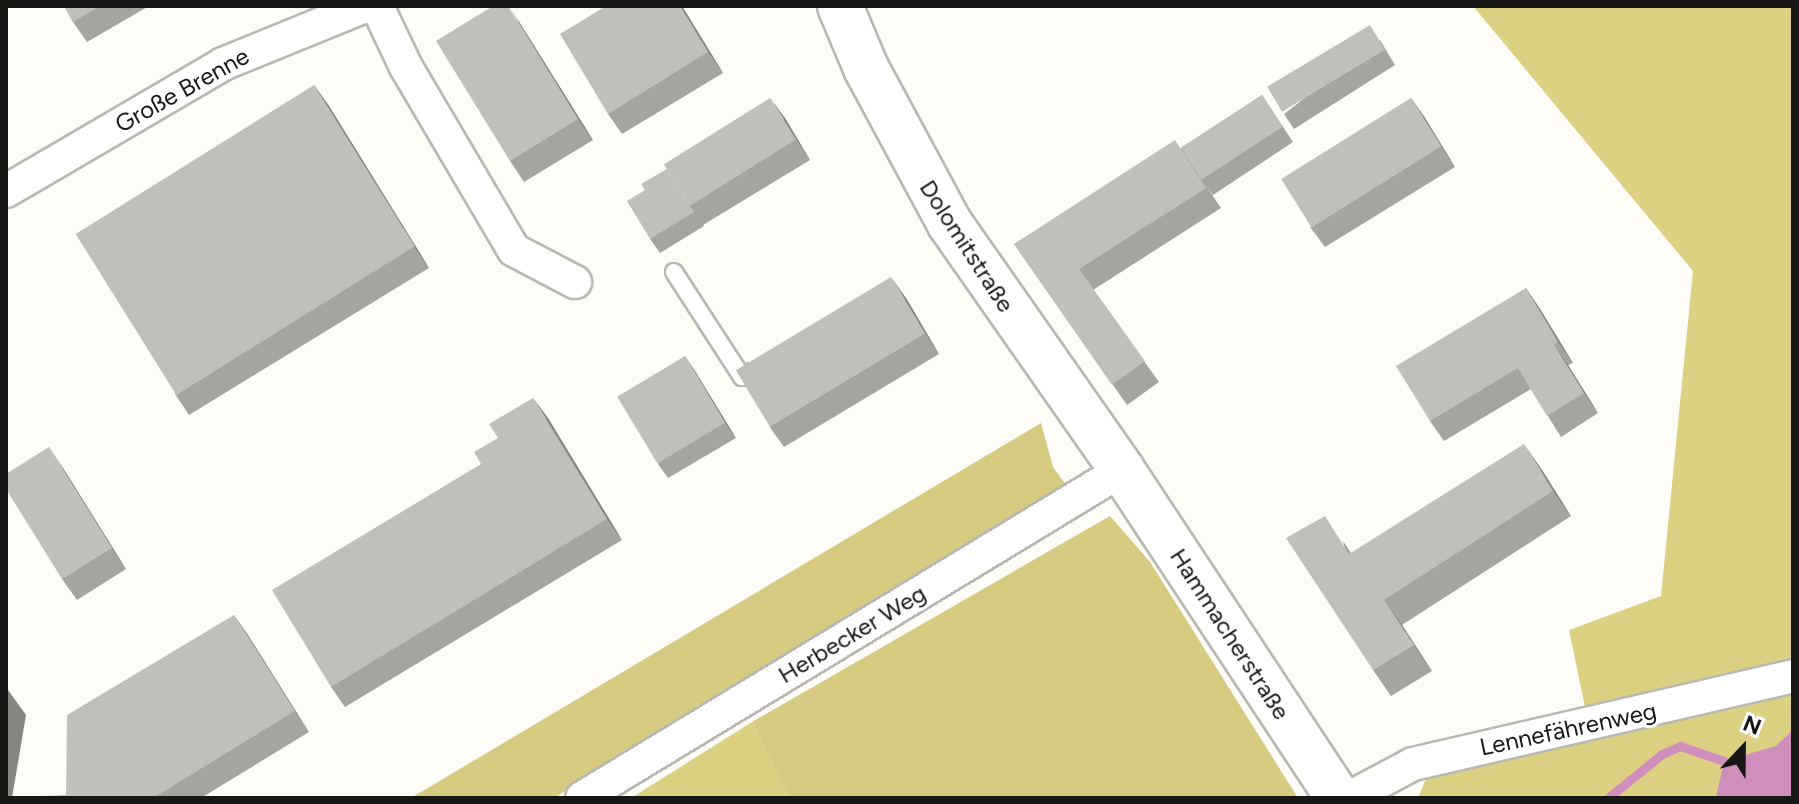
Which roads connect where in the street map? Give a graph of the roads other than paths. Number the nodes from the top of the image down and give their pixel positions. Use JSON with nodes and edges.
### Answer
{"nodes":[{"id":1,"x":365,"y":6,"type":"edge"},
{"id":2,"x":377,"y":6,"type":"edge"},
{"id":3,"x":840,"y":6,"type":"edge"},
{"id":4,"x":6,"y":191,"type":"edge"},
{"id":5,"x":674,"y":272,"type":"dead end"},
{"id":6,"x":575,"y":282,"type":"dead end"},
{"id":7,"x":768,"y":361,"type":"edge"},
{"id":8,"x":1122,"y":470,"type":"junction"},
{"id":9,"x":1793,"y":676,"type":"edge"},
{"id":10,"x":582,"y":798,"type":"edge"},
{"id":11,"x":1338,"y":798,"type":"edge"},
{"id":12,"x":1349,"y":798,"type":"edge"}],
"edges":[{"from":1,"to":4,"type":"street","name":"Große Brenne"},
{"from":2,"to":6,"type":"street"},
{"from":3,"to":8,"type":"street","name":"Dolomitstraße"},
{"from":5,"to":7,"type":"lane"},
{"from":8,"to":10,"type":"street","name":"Herbecker Weg"},
{"from":8,"to":11,"type":"street","name":"Hammacherstraße"},
{"from":9,"to":12,"type":"street","name":"Lennefährenweg"}]}
